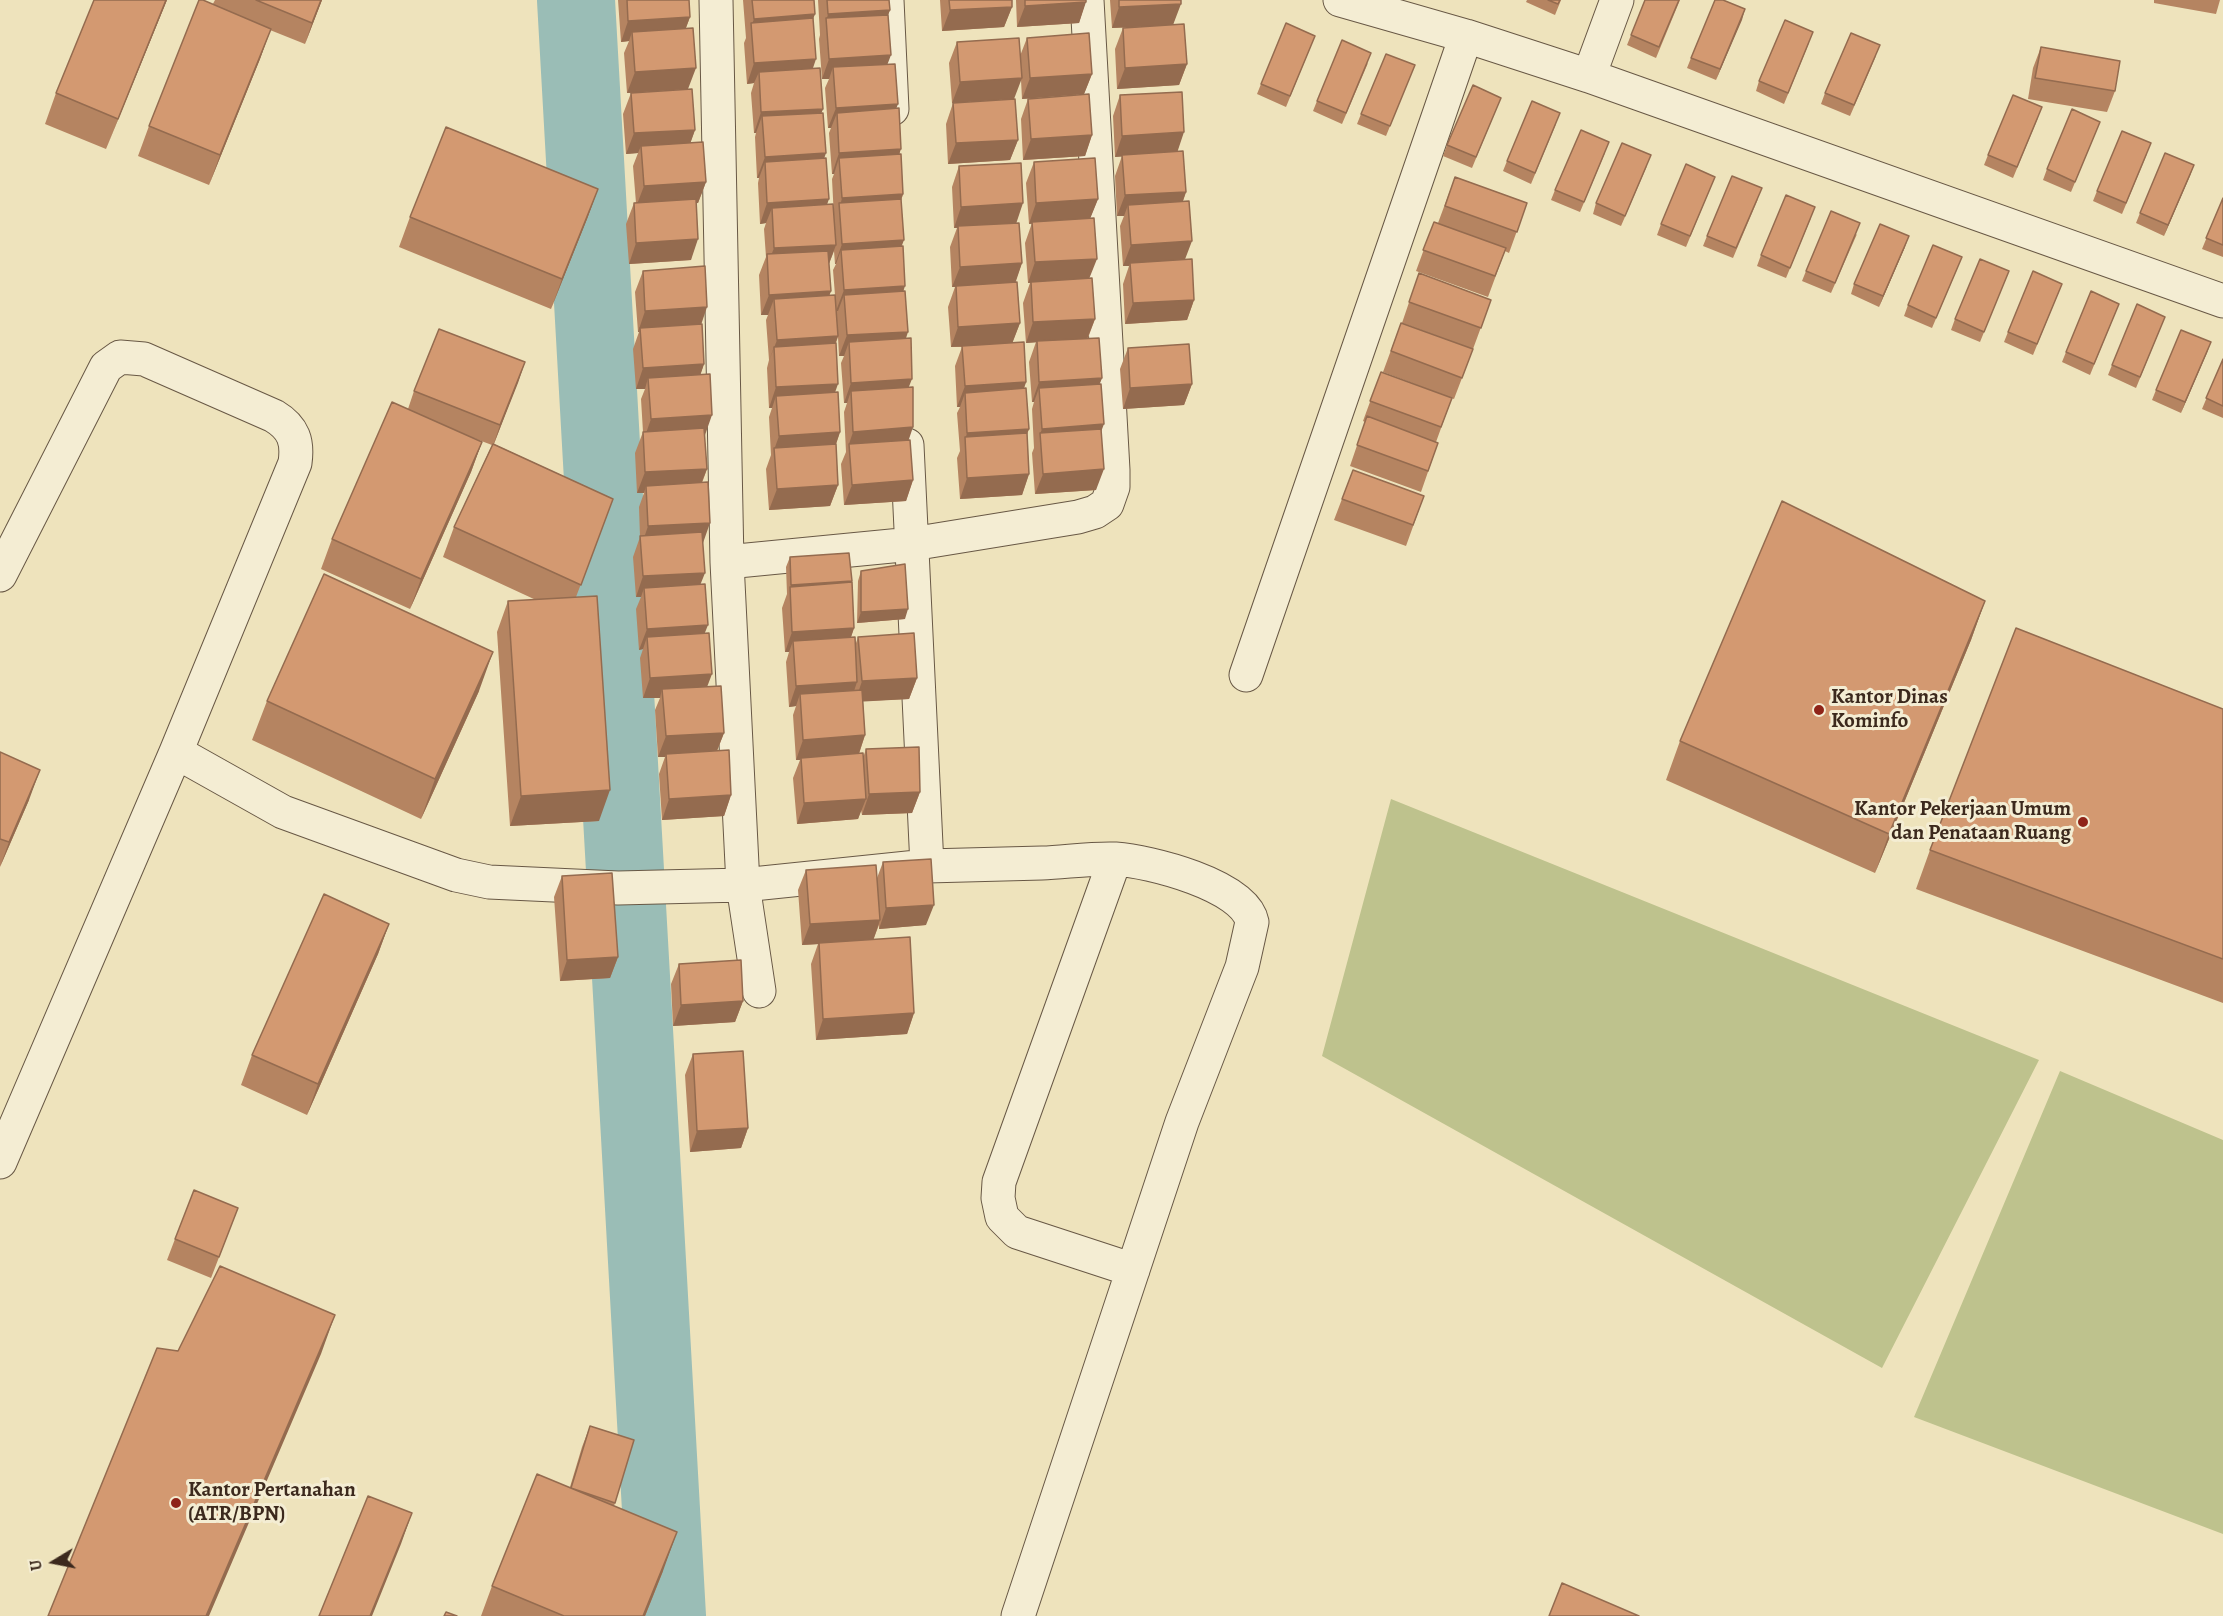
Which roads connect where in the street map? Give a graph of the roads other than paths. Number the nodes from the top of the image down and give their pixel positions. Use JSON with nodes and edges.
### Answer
{"nodes":[{"id":1,"x":716,"y":0,"type":"edge"},
{"id":2,"x":888,"y":0,"type":"edge"},
{"id":3,"x":1087,"y":0,"type":"edge"},
{"id":4,"x":1340,"y":0,"type":"edge"},
{"id":5,"x":1617,"y":0,"type":"edge"},
{"id":6,"x":1466,"y":36,"type":"junction"},
{"id":7,"x":1589,"y":76,"type":"junction"},
{"id":8,"x":894,"y":142,"type":"edge"},
{"id":9,"x":2223,"y":301,"type":"edge"},
{"id":10,"x":906,"y":414,"type":"edge"},
{"id":11,"x":912,"y":544,"type":"junction"},
{"id":12,"x":727,"y":562,"type":"junction"},
{"id":13,"x":0,"y":575,"type":"edge"},
{"id":14,"x":1246,"y":675,"type":"dead end"},
{"id":15,"x":176,"y":752,"type":"junction"},
{"id":16,"x":1115,"y":859,"type":"junction"},
{"id":17,"x":927,"y":866,"type":"junction"},
{"id":18,"x":743,"y":885,"type":"junction"},
{"id":19,"x":759,"y":991,"type":"dead end"},
{"id":20,"x":0,"y":1162,"type":"edge"},
{"id":21,"x":1133,"y":1270,"type":"junction"},
{"id":22,"x":1018,"y":1616,"type":"edge"}],
"edges":[{"from":1,"to":12,"type":"street"},
{"from":2,"to":8,"type":"street"},
{"from":3,"to":11,"type":"street"},
{"from":4,"to":6,"type":"street"},
{"from":5,"to":7,"type":"street"},
{"from":6,"to":7,"type":"street"},
{"from":6,"to":14,"type":"street"},
{"from":7,"to":9,"type":"street"},
{"from":10,"to":11,"type":"street"},
{"from":11,"to":12,"type":"street"},
{"from":11,"to":17,"type":"street"},
{"from":12,"to":18,"type":"street"},
{"from":13,"to":15,"type":"street"},
{"from":15,"to":18,"type":"street"},
{"from":15,"to":20,"type":"street"},
{"from":16,"to":17,"type":"street"},
{"from":16,"to":21,"type":"street"},
{"from":16,"to":21,"type":"street"},
{"from":17,"to":18,"type":"street"},
{"from":18,"to":19,"type":"street"},
{"from":21,"to":22,"type":"street"}]}
